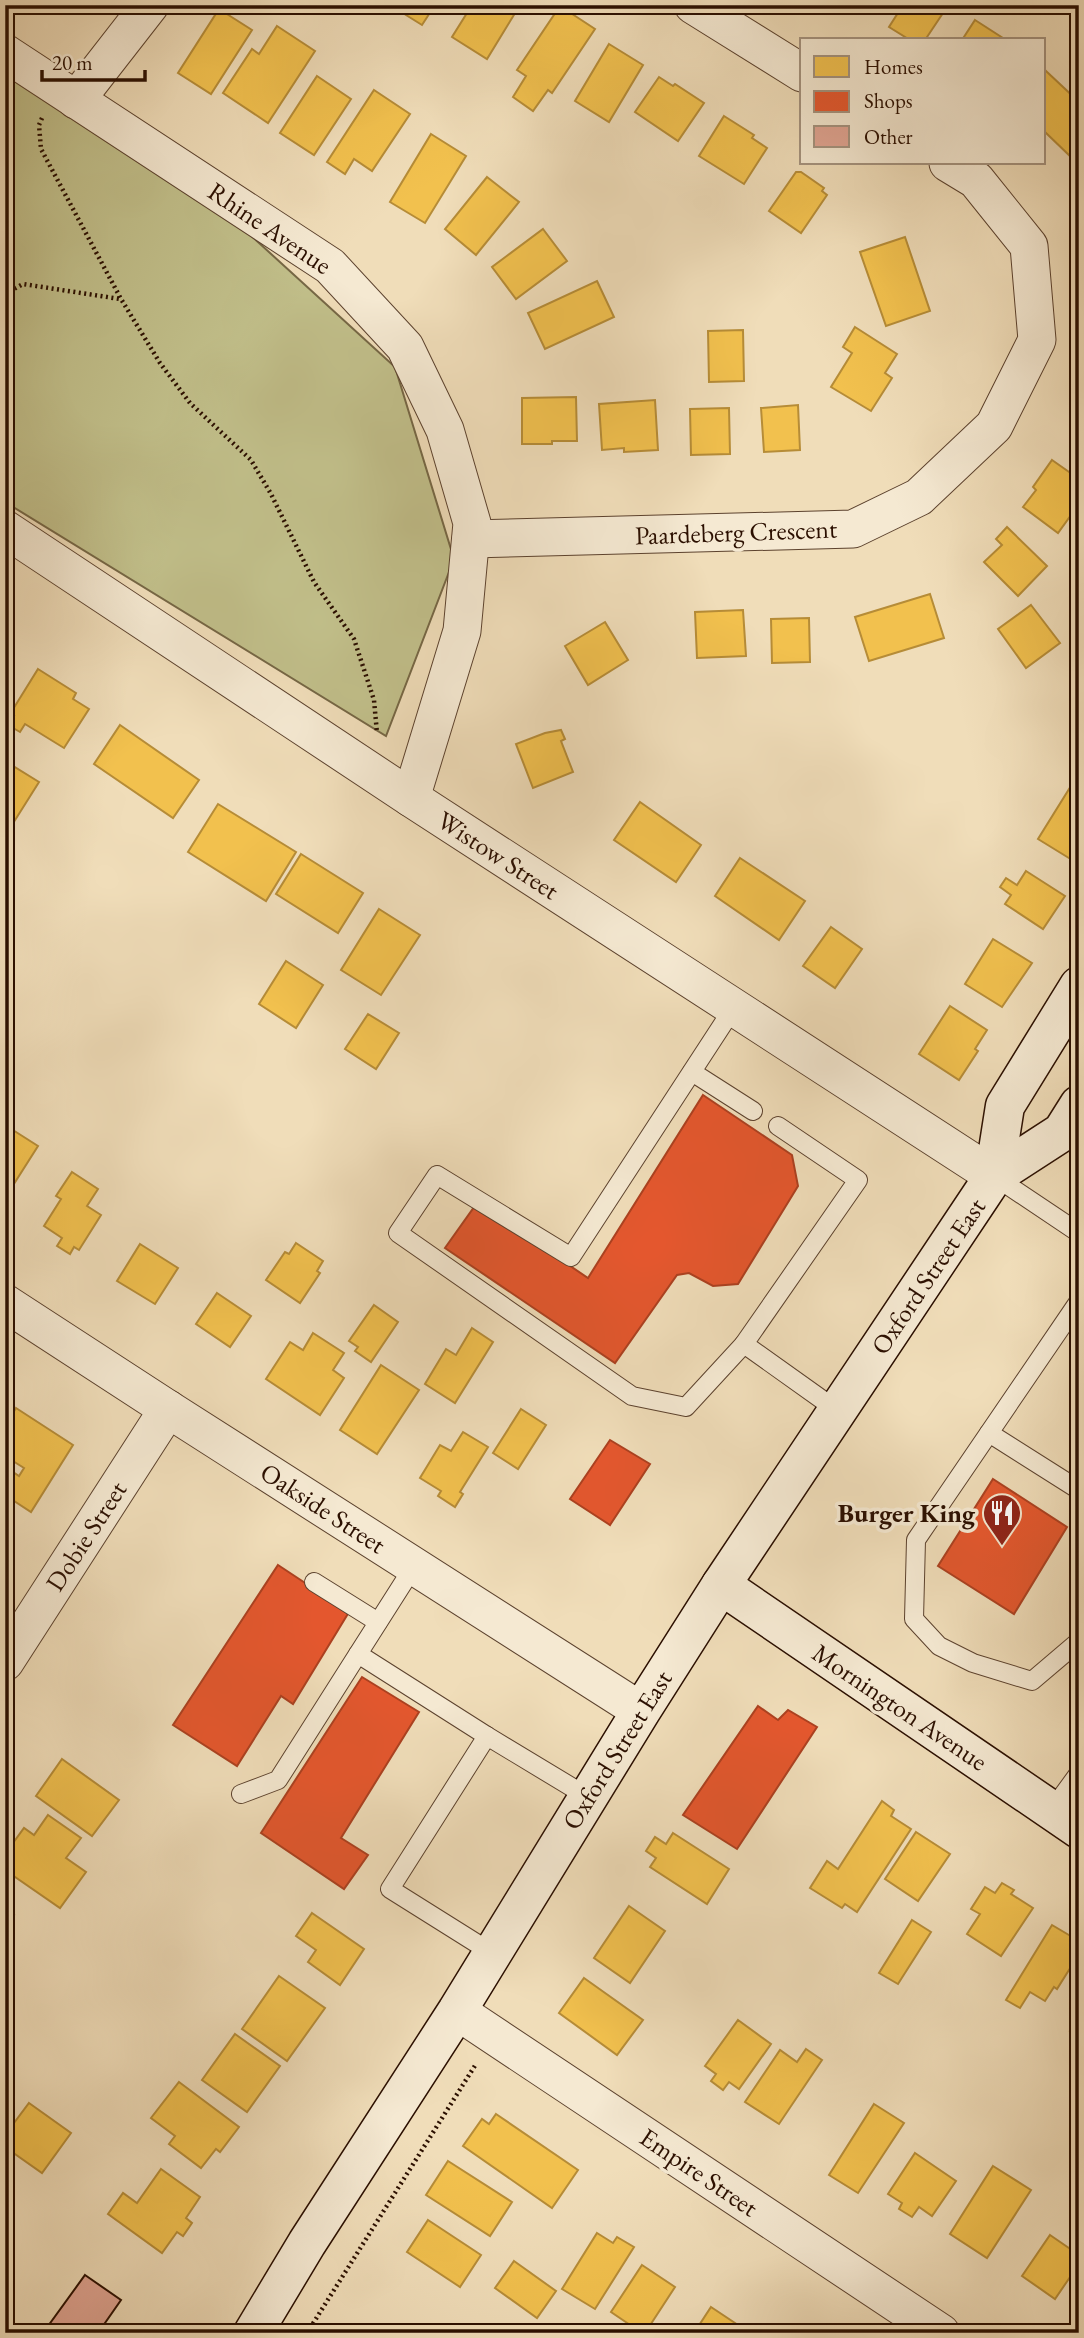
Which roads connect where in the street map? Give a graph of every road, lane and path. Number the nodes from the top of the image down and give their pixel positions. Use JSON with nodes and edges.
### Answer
{"nodes":[{"id":1,"x":150,"y":5,"type":"edge"},
{"id":2,"x":693,"y":5,"type":"edge"},
{"id":3,"x":5,"y":53,"type":"edge"},
{"id":4,"x":800,"y":71,"type":"edge"},
{"id":5,"x":60,"y":107,"type":"junction"},
{"id":6,"x":950,"y":164,"type":"edge"},
{"id":7,"x":5,"y":294,"type":"edge"},
{"id":8,"x":121,"y":299,"type":"junction"},
{"id":9,"x":5,"y":529,"type":"edge"},
{"id":10,"x":471,"y":539,"type":"junction"},
{"id":11,"x":377,"y":739,"type":"dead end"},
{"id":12,"x":411,"y":798,"type":"junction"},
{"id":13,"x":1079,"y":986,"type":"edge"},
{"id":14,"x":734,"y":1007,"type":"junction"},
{"id":15,"x":692,"y":1072,"type":"junction"},
{"id":16,"x":1079,"y":1105,"type":"edge"},
{"id":17,"x":752,"y":1111,"type":"dead end"},
{"id":18,"x":778,"y":1126,"type":"dead end"},
{"id":19,"x":994,"y":1176,"type":"junction"},
{"id":20,"x":1079,"y":1233,"type":"edge"},
{"id":21,"x":1079,"y":1301,"type":"edge"},
{"id":22,"x":5,"y":1303,"type":"edge"},
{"id":23,"x":744,"y":1344,"type":"junction"},
{"id":24,"x":167,"y":1409,"type":"junction"},
{"id":25,"x":838,"y":1411,"type":"junction"},
{"id":26,"x":989,"y":1433,"type":"junction"},
{"id":27,"x":1079,"y":1490,"type":"edge"},
{"id":28,"x":414,"y":1566,"type":"junction"},
{"id":29,"x":314,"y":1582,"type":"dead end"},
{"id":30,"x":721,"y":1585,"type":"junction"},
{"id":31,"x":378,"y":1622,"type":"junction"},
{"id":32,"x":1079,"y":1641,"type":"edge"},
{"id":33,"x":358,"y":1654,"type":"junction"},
{"id":34,"x":5,"y":1662,"type":"edge"},
{"id":35,"x":641,"y":1711,"type":"junction"},
{"id":36,"x":487,"y":1736,"type":"junction"},
{"id":37,"x":1079,"y":1773,"type":"edge"},
{"id":38,"x":242,"y":1794,"type":"dead end"},
{"id":39,"x":588,"y":1797,"type":"junction"},
{"id":40,"x":1065,"y":1820,"type":"edge"},
{"id":41,"x":492,"y":1953,"type":"junction"},
{"id":42,"x":457,"y":2011,"type":"junction"},
{"id":43,"x":481,"y":2056,"type":"dead end"},
{"id":44,"x":253,"y":2333,"type":"edge"},
{"id":45,"x":307,"y":2333,"type":"edge"},
{"id":46,"x":941,"y":2333,"type":"edge"}],
"edges":[{"from":1,"to":5,"type":"street"},
{"from":2,"to":4,"type":"street"},
{"from":3,"to":5,"type":"street","name":"Rhine Avenue"},
{"from":5,"to":8,"type":"path"},
{"from":5,"to":10,"type":"street","name":"Rhine Avenue"},
{"from":6,"to":10,"type":"street","name":"Paardeberg Crescent"},
{"from":7,"to":8,"type":"path"},
{"from":8,"to":11,"type":"path"},
{"from":9,"to":12,"type":"street","name":"Wistow Street"},
{"from":10,"to":12,"type":"street","name":"Rhine Avenue"},
{"from":12,"to":14,"type":"street","name":"Wistow Street"},
{"from":13,"to":19,"type":"main road","name":"Oxford Street East"},
{"from":14,"to":15,"type":"lane"},
{"from":14,"to":19,"type":"street","name":"Wistow Street"},
{"from":15,"to":17,"type":"lane"},
{"from":15,"to":23,"type":"lane"},
{"from":16,"to":19,"type":"main road","name":"Oxford Street East"},
{"from":18,"to":23,"type":"lane"},
{"from":19,"to":20,"type":"lane"},
{"from":19,"to":25,"type":"main road","name":"Oxford Street East"},
{"from":21,"to":26,"type":"lane"},
{"from":22,"to":24,"type":"street","name":"Oakside Street"},
{"from":23,"to":25,"type":"lane"},
{"from":24,"to":28,"type":"street","name":"Oakside Street"},
{"from":24,"to":34,"type":"street","name":"Dobie Street"},
{"from":25,"to":30,"type":"main road","name":"Oxford Street East"},
{"from":26,"to":27,"type":"lane"},
{"from":26,"to":32,"type":"lane"},
{"from":28,"to":31,"type":"lane"},
{"from":28,"to":35,"type":"street","name":"Oakside Street"},
{"from":29,"to":31,"type":"lane"},
{"from":30,"to":35,"type":"main road","name":"Oxford Street East"},
{"from":30,"to":40,"type":"main road","name":"Mornington Avenue"},
{"from":31,"to":33,"type":"lane"},
{"from":33,"to":36,"type":"lane"},
{"from":33,"to":38,"type":"lane"},
{"from":35,"to":39,"type":"main road","name":"Oxford Street East"},
{"from":36,"to":39,"type":"lane"},
{"from":36,"to":41,"type":"lane"},
{"from":37,"to":40,"type":"lane"},
{"from":39,"to":41,"type":"main road","name":"Oxford Street East"},
{"from":41,"to":42,"type":"main road","name":"Oxford Street East"},
{"from":42,"to":44,"type":"main road","name":"Oxford Street East"},
{"from":42,"to":46,"type":"street","name":"Empire Street"},
{"from":43,"to":45,"type":"path"}]}
